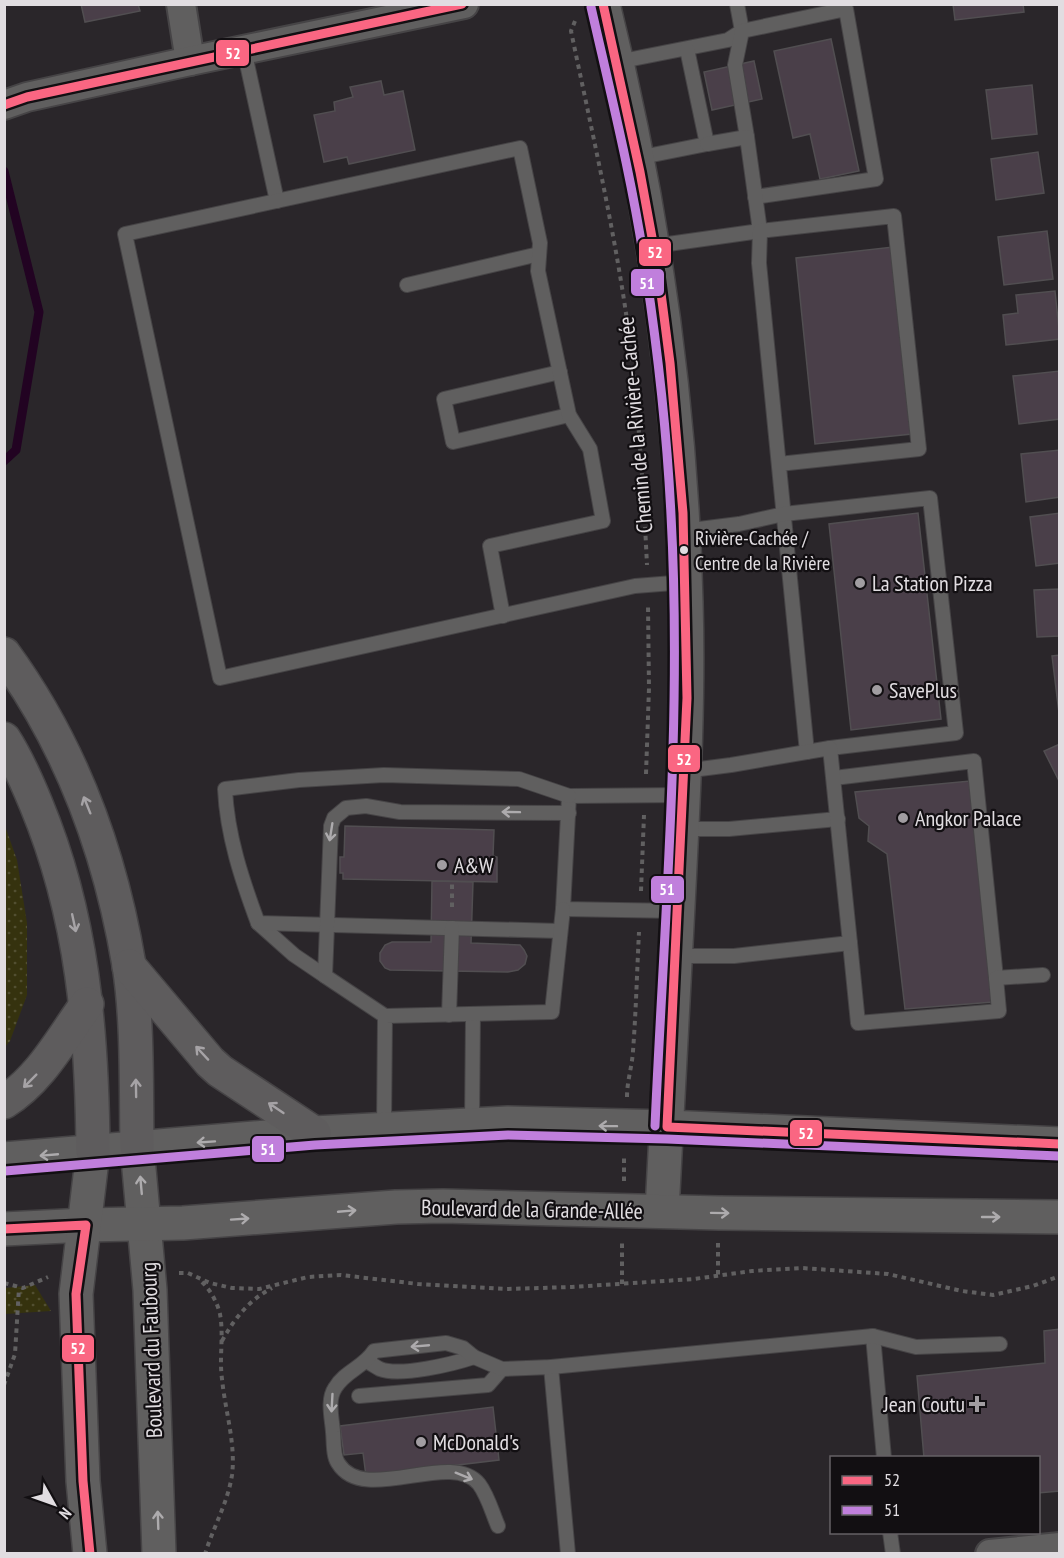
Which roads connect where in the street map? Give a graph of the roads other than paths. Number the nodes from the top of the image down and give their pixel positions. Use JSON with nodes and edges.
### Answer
{"nodes":[{"id":1,"x":181,"y":4,"type":"edge"},
{"id":2,"x":464,"y":4,"type":"edge"},
{"id":3,"x":603,"y":4,"type":"edge"},
{"id":4,"x":737,"y":4,"type":"edge"},
{"id":5,"x":846,"y":7,"type":"edge"},
{"id":6,"x":742,"y":31,"type":"junction"},
{"id":7,"x":687,"y":49,"type":"junction"},
{"id":8,"x":244,"y":50,"type":"junction"},
{"id":9,"x":190,"y":61,"type":"junction"},
{"id":10,"x":616,"y":62,"type":"junction"},
{"id":11,"x":4,"y":105,"type":"edge"},
{"id":12,"x":747,"y":137,"type":"junction"},
{"id":13,"x":707,"y":144,"type":"junction"},
{"id":14,"x":637,"y":158,"type":"junction"},
{"id":15,"x":755,"y":197,"type":"junction"},
{"id":16,"x":277,"y":201,"type":"junction"},
{"id":17,"x":760,"y":231,"type":"junction"},
{"id":18,"x":654,"y":246,"type":"junction"},
{"id":19,"x":539,"y":254,"type":"junction"},
{"id":20,"x":407,"y":285,"type":"dead end"},
{"id":21,"x":560,"y":372,"type":"junction"},
{"id":22,"x":569,"y":415,"type":"junction"},
{"id":23,"x":779,"y":464,"type":"junction"},
{"id":24,"x":784,"y":514,"type":"junction"},
{"id":25,"x":683,"y":531,"type":"junction"},
{"id":26,"x":686,"y":582,"type":"junction"},
{"id":27,"x":503,"y":616,"type":"junction"},
{"id":28,"x":4,"y":654,"type":"edge"},
{"id":29,"x":4,"y":738,"type":"edge"},
{"id":30,"x":830,"y":748,"type":"junction"},
{"id":31,"x":807,"y":752,"type":"junction"},
{"id":32,"x":834,"y":778,"type":"junction"},
{"id":33,"x":684,"y":783,"type":"junction"},
{"id":34,"x":569,"y":796,"type":"junction"},
{"id":35,"x":569,"y":813,"type":"junction"},
{"id":36,"x":838,"y":819,"type":"junction"},
{"id":37,"x":682,"y":829,"type":"junction"},
{"id":38,"x":563,"y":909,"type":"junction"},
{"id":39,"x":677,"y":911,"type":"junction"},
{"id":40,"x":258,"y":923,"type":"junction"},
{"id":41,"x":328,"y":925,"type":"junction"},
{"id":42,"x":452,"y":928,"type":"junction"},
{"id":43,"x":560,"y":931,"type":"junction"},
{"id":44,"x":850,"y":943,"type":"junction"},
{"id":45,"x":676,"y":956,"type":"junction"},
{"id":46,"x":129,"y":966,"type":"junction"},
{"id":47,"x":1043,"y":975,"type":"dead end"},
{"id":48,"x":325,"y":976,"type":"junction"},
{"id":49,"x":996,"y":978,"type":"junction"},
{"id":50,"x":87,"y":1004,"type":"junction"},
{"id":51,"x":449,"y":1014,"type":"junction"},
{"id":52,"x":473,"y":1014,"type":"junction"},
{"id":53,"x":385,"y":1016,"type":"junction"},
{"id":54,"x":4,"y":1102,"type":"edge"},
{"id":55,"x":472,"y":1125,"type":"junction"},
{"id":56,"x":667,"y":1127,"type":"junction"},
{"id":57,"x":384,"y":1129,"type":"junction"},
{"id":58,"x":314,"y":1133,"type":"junction"},
{"id":59,"x":1059,"y":1143,"type":"edge"},
{"id":60,"x":137,"y":1147,"type":"junction"},
{"id":61,"x":93,"y":1151,"type":"junction"},
{"id":62,"x":4,"y":1159,"type":"edge"},
{"id":63,"x":662,"y":1211,"type":"junction"},
{"id":64,"x":1059,"y":1217,"type":"edge"},
{"id":65,"x":144,"y":1223,"type":"junction"},
{"id":66,"x":86,"y":1225,"type":"junction"},
{"id":67,"x":4,"y":1229,"type":"edge"},
{"id":68,"x":873,"y":1336,"type":"junction"},
{"id":69,"x":1000,"y":1344,"type":"dead end"},
{"id":70,"x":474,"y":1357,"type":"junction"},
{"id":71,"x":368,"y":1362,"type":"junction"},
{"id":72,"x":551,"y":1367,"type":"junction"},
{"id":73,"x":502,"y":1369,"type":"junction"},
{"id":74,"x":359,"y":1396,"type":"dead end"},
{"id":75,"x":884,"y":1456,"type":"edge"},
{"id":76,"x":498,"y":1526,"type":"dead end"},
{"id":77,"x":890,"y":1534,"type":"edge"},
{"id":78,"x":1059,"y":1547,"type":"edge"},
{"id":79,"x":90,"y":1554,"type":"edge"},
{"id":80,"x":159,"y":1554,"type":"edge"},
{"id":81,"x":568,"y":1554,"type":"edge"},
{"id":82,"x":893,"y":1554,"type":"edge"},
{"id":83,"x":990,"y":1554,"type":"edge"}],
"edges":[{"from":1,"to":9,"type":"street"},
{"from":2,"to":8,"type":"street"},
{"from":3,"to":10,"type":"street","name":"Chemin de la Rivière-Cachée"},
{"from":4,"to":6,"type":"lane"},
{"from":5,"to":6,"type":"lane"},
{"from":5,"to":15,"type":"lane"},
{"from":6,"to":7,"type":"lane"},
{"from":6,"to":12,"type":"lane"},
{"from":7,"to":10,"type":"lane"},
{"from":7,"to":13,"type":"lane"},
{"from":8,"to":9,"type":"street"},
{"from":8,"to":16,"type":"lane"},
{"from":9,"to":11,"type":"street"},
{"from":10,"to":14,"type":"street","name":"Chemin de la Rivière-Cachée"},
{"from":12,"to":13,"type":"lane"},
{"from":12,"to":15,"type":"lane"},
{"from":13,"to":14,"type":"lane"},
{"from":14,"to":18,"type":"street","name":"Chemin de la Rivière-Cachée"},
{"from":15,"to":17,"type":"lane"},
{"from":16,"to":19,"type":"lane"},
{"from":16,"to":27,"type":"lane"},
{"from":17,"to":18,"type":"lane"},
{"from":17,"to":23,"type":"lane"},
{"from":17,"to":23,"type":"lane"},
{"from":18,"to":25,"type":"street","name":"Chemin de la Rivière-Cachée"},
{"from":19,"to":20,"type":"lane"},
{"from":19,"to":21,"type":"lane"},
{"from":21,"to":22,"type":"lane"},
{"from":21,"to":22,"type":"lane"},
{"from":22,"to":27,"type":"lane"},
{"from":23,"to":24,"type":"lane"},
{"from":24,"to":25,"type":"lane"},
{"from":24,"to":30,"type":"lane"},
{"from":24,"to":31,"type":"lane"},
{"from":25,"to":26,"type":"street","name":"Chemin de la Rivière-Cachée"},
{"from":26,"to":27,"type":"lane"},
{"from":26,"to":33,"type":"street","name":"Chemin de la Rivière-Cachée"},
{"from":46,"to":28,"type":"highway","one_way":true},
{"from":29,"to":50,"type":"highway","one_way":true},
{"from":30,"to":31,"type":"lane"},
{"from":30,"to":32,"type":"lane"},
{"from":31,"to":33,"type":"lane"},
{"from":32,"to":36,"type":"lane"},
{"from":32,"to":49,"type":"lane"},
{"from":33,"to":34,"type":"lane"},
{"from":33,"to":37,"type":"street","name":"Chemin de la Rivière-Cachée"},
{"from":34,"to":35,"type":"lane"},
{"from":34,"to":40,"type":"lane"},
{"from":35,"to":38,"type":"lane"},
{"from":35,"to":41,"type":"lane","one_way":true},
{"from":36,"to":37,"type":"lane"},
{"from":36,"to":44,"type":"lane"},
{"from":37,"to":39,"type":"street","name":"Chemin de la Rivière-Cachée"},
{"from":38,"to":39,"type":"lane"},
{"from":38,"to":43,"type":"lane"},
{"from":39,"to":45,"type":"street","name":"Chemin de la Rivière-Cachée"},
{"from":40,"to":41,"type":"lane"},
{"from":40,"to":48,"type":"lane"},
{"from":41,"to":42,"type":"lane"},
{"from":41,"to":48,"type":"lane"},
{"from":42,"to":43,"type":"lane"},
{"from":42,"to":51,"type":"lane"},
{"from":43,"to":52,"type":"lane"},
{"from":44,"to":45,"type":"lane"},
{"from":44,"to":49,"type":"lane"},
{"from":45,"to":56,"type":"street","name":"Chemin de la Rivière-Cachée"},
{"from":58,"to":46,"type":"highway","one_way":true},
{"from":60,"to":46,"type":"highway","one_way":true},
{"from":47,"to":49,"type":"lane"},
{"from":48,"to":53,"type":"lane"},
{"from":50,"to":54,"type":"highway","one_way":true},
{"from":50,"to":61,"type":"highway"},
{"from":51,"to":52,"type":"lane"},
{"from":51,"to":53,"type":"lane"},
{"from":52,"to":55,"type":"lane"},
{"from":53,"to":57,"type":"lane"},
{"from":56,"to":55,"type":"street","one_way":true},
{"from":55,"to":57,"type":"street"},
{"from":56,"to":59,"type":"street"},
{"from":56,"to":63,"type":"street","name":"Chemin de la Rivière-Cachée"},
{"from":57,"to":58,"type":"street"},
{"from":58,"to":60,"type":"street","one_way":true},
{"from":60,"to":61,"type":"street"},
{"from":65,"to":60,"type":"street","name":"Boulevard du Faubourg","one_way":true},
{"from":61,"to":62,"type":"street","one_way":true},
{"from":61,"to":66,"type":"street"},
{"from":63,"to":64,"type":"street","name":"Boulevard de la Grande-Allée","one_way":true},
{"from":65,"to":63,"type":"street","name":"Boulevard de la Grande-Allée","one_way":true},
{"from":65,"to":66,"type":"street","name":"Boulevard de la Grande-Allée"},
{"from":80,"to":65,"type":"street","name":"Boulevard du Faubourg","one_way":true},
{"from":66,"to":67,"type":"street","name":"Boulevard de la Grande-Allée"},
{"from":66,"to":79,"type":"street"},
{"from":68,"to":69,"type":"lane"},
{"from":68,"to":72,"type":"lane"},
{"from":68,"to":75,"type":"lane"},
{"from":70,"to":71,"type":"lane"},
{"from":70,"to":71,"type":"lane","one_way":true},
{"from":70,"to":73,"type":"lane"},
{"from":71,"to":76,"type":"lane","one_way":true},
{"from":72,"to":73,"type":"lane"},
{"from":72,"to":81,"type":"lane"},
{"from":73,"to":74,"type":"lane"},
{"from":77,"to":82,"type":"lane"},
{"from":78,"to":83,"type":"street"}]}
